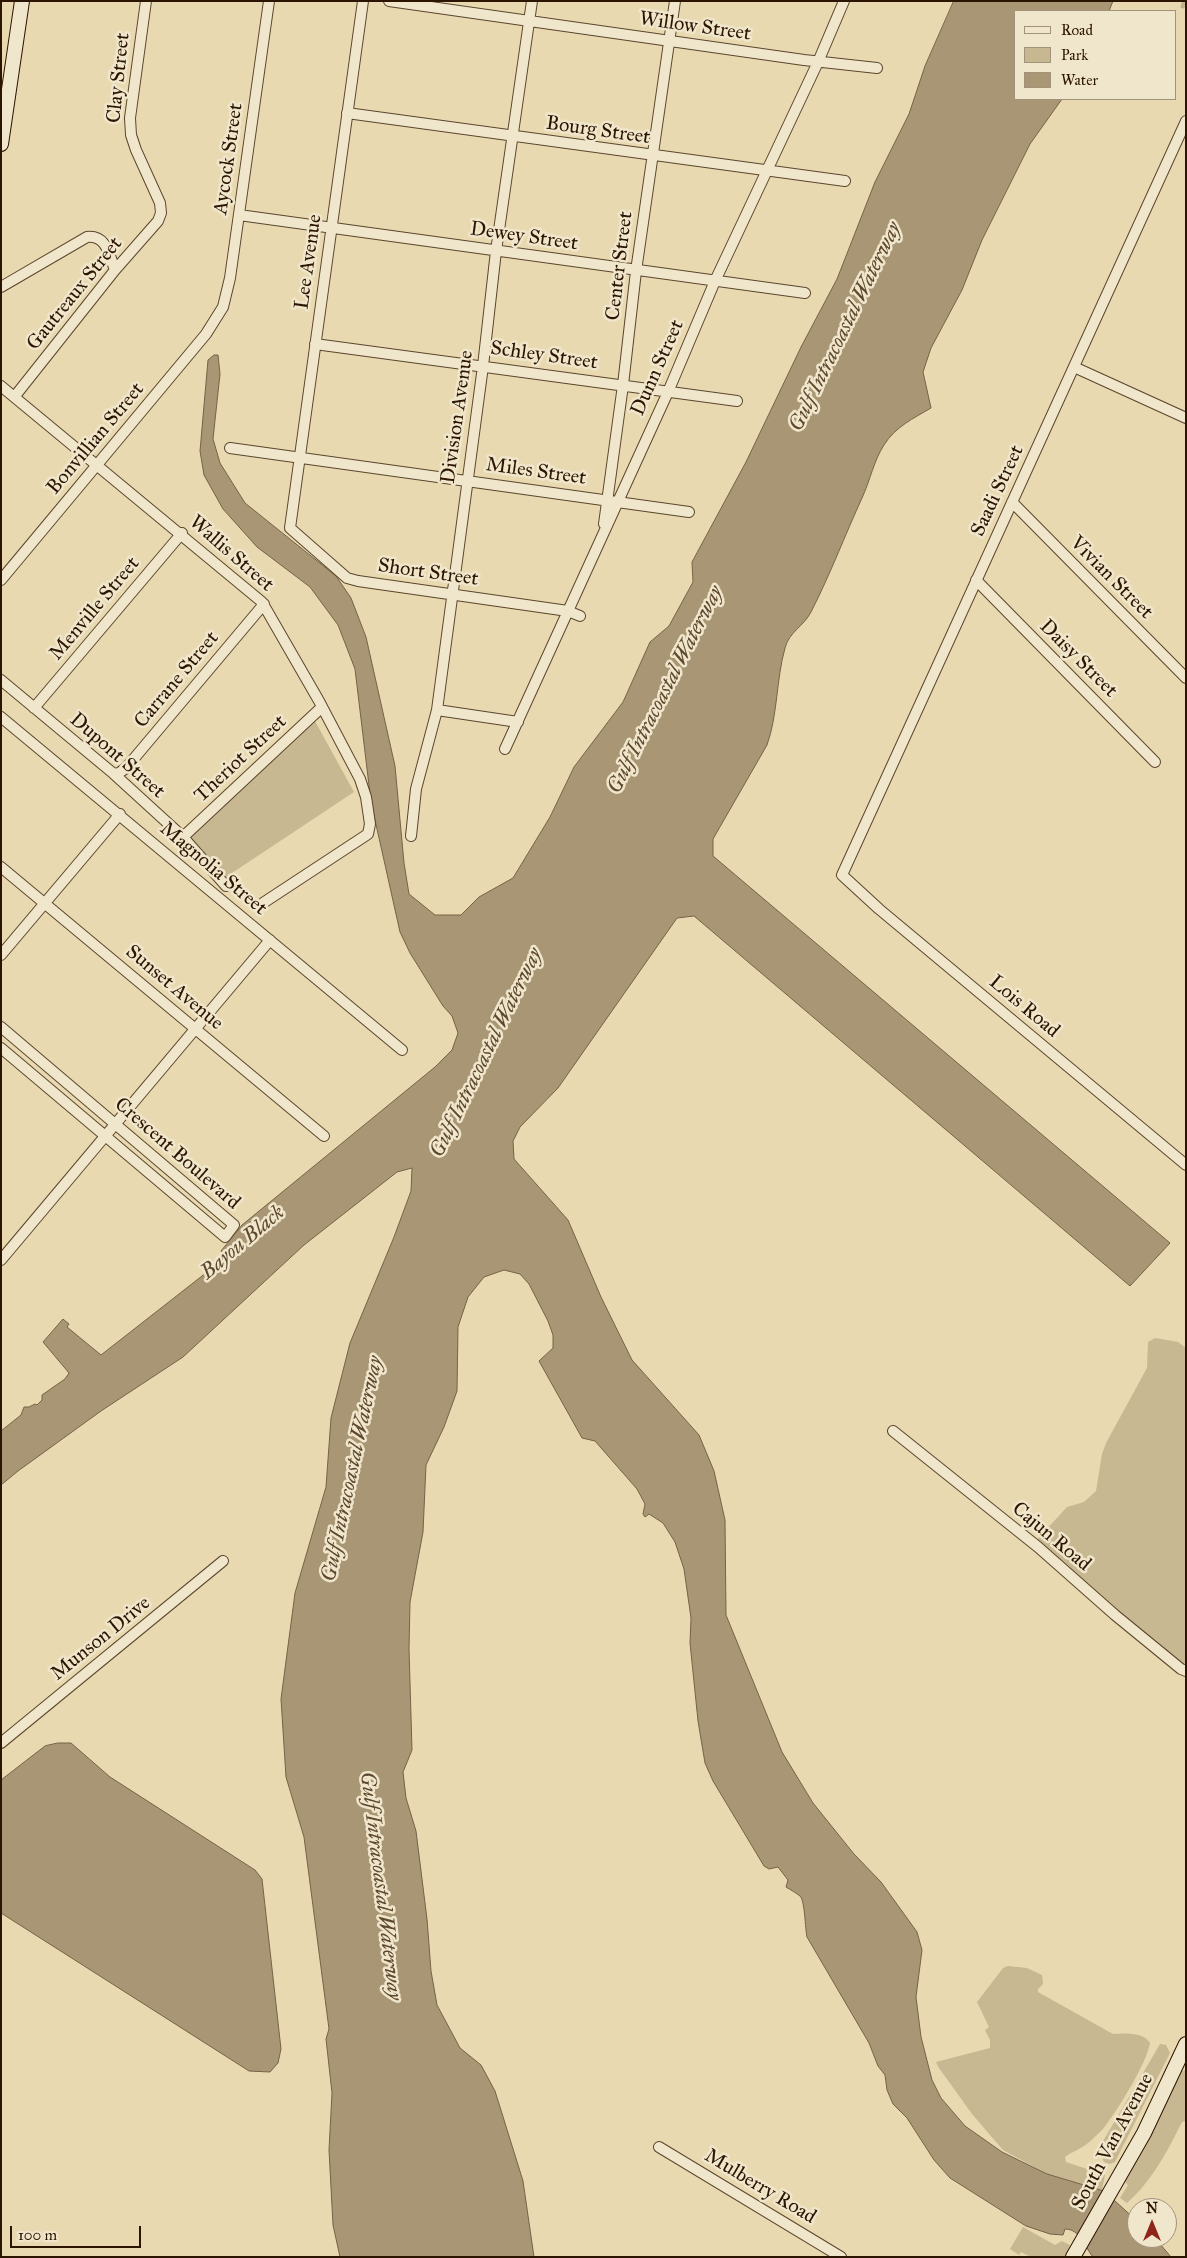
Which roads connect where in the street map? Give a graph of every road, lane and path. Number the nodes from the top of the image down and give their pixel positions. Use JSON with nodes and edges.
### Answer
{"nodes":[{"id":1,"x":22,"y":1,"type":"edge"},
{"id":2,"x":146,"y":1,"type":"edge"},
{"id":3,"x":269,"y":1,"type":"edge"},
{"id":4,"x":363,"y":1,"type":"edge"},
{"id":5,"x":389,"y":1,"type":"edge"},
{"id":6,"x":532,"y":1,"type":"edge"},
{"id":7,"x":675,"y":1,"type":"edge"},
{"id":8,"x":844,"y":1,"type":"edge"},
{"id":9,"x":529,"y":21,"type":"junction"},
{"id":10,"x":670,"y":42,"type":"junction"},
{"id":11,"x":818,"y":62,"type":"junction"},
{"id":12,"x":877,"y":68,"type":"dead end"},
{"id":13,"x":347,"y":113,"type":"junction"},
{"id":14,"x":1186,"y":121,"type":"edge"},
{"id":15,"x":2,"y":128,"type":"edge"},
{"id":16,"x":513,"y":137,"type":"junction"},
{"id":17,"x":1,"y":144,"type":"edge"},
{"id":18,"x":652,"y":156,"type":"junction"},
{"id":19,"x":768,"y":171,"type":"junction"},
{"id":20,"x":845,"y":181,"type":"dead end"},
{"id":21,"x":161,"y":213,"type":"joint"},
{"id":22,"x":239,"y":215,"type":"junction"},
{"id":23,"x":331,"y":228,"type":"junction"},
{"id":24,"x":496,"y":251,"type":"junction"},
{"id":25,"x":115,"y":270,"type":"junction"},
{"id":26,"x":636,"y":271,"type":"junction"},
{"id":27,"x":715,"y":281,"type":"junction"},
{"id":28,"x":1,"y":287,"type":"edge"},
{"id":29,"x":805,"y":293,"type":"dead end"},
{"id":30,"x":217,"y":319,"type":"joint"},
{"id":31,"x":315,"y":344,"type":"junction"},
{"id":32,"x":483,"y":366,"type":"junction"},
{"id":33,"x":1074,"y":367,"type":"junction"},
{"id":34,"x":623,"y":385,"type":"junction"},
{"id":35,"x":1,"y":386,"type":"edge"},
{"id":36,"x":668,"y":392,"type":"junction"},
{"id":37,"x":15,"y":396,"type":"junction"},
{"id":38,"x":737,"y":400,"type":"dead end"},
{"id":39,"x":1186,"y":418,"type":"edge"},
{"id":40,"x":230,"y":448,"type":"dead end"},
{"id":41,"x":300,"y":458,"type":"junction"},
{"id":42,"x":98,"y":464,"type":"junction"},
{"id":43,"x":468,"y":480,"type":"junction"},
{"id":44,"x":613,"y":501,"type":"junction"},
{"id":45,"x":1012,"y":502,"type":"junction"},
{"id":46,"x":689,"y":512,"type":"dead end"},
{"id":47,"x":290,"y":528,"type":"joint"},
{"id":48,"x":182,"y":533,"type":"junction"},
{"id":49,"x":1,"y":580,"type":"edge"},
{"id":50,"x":976,"y":580,"type":"junction"},
{"id":51,"x":451,"y":594,"type":"junction"},
{"id":52,"x":264,"y":604,"type":"junction"},
{"id":53,"x":568,"y":610,"type":"junction"},
{"id":54,"x":580,"y":616,"type":"dead end"},
{"id":55,"x":1186,"y":678,"type":"edge"},
{"id":56,"x":1,"y":680,"type":"edge"},
{"id":57,"x":322,"y":707,"type":"junction"},
{"id":58,"x":34,"y":708,"type":"junction"},
{"id":59,"x":437,"y":710,"type":"junction"},
{"id":60,"x":1,"y":717,"type":"edge"},
{"id":61,"x":518,"y":722,"type":"junction"},
{"id":62,"x":504,"y":749,"type":"dead end"},
{"id":63,"x":1155,"y":762,"type":"dead end"},
{"id":64,"x":114,"y":774,"type":"junction"},
{"id":65,"x":120,"y":814,"type":"junction"},
{"id":66,"x":412,"y":836,"type":"dead end"},
{"id":67,"x":182,"y":837,"type":"junction"},
{"id":68,"x":1,"y":867,"type":"edge"},
{"id":69,"x":842,"y":875,"type":"joint"},
{"id":70,"x":226,"y":886,"type":"dead end"},
{"id":71,"x":45,"y":903,"type":"junction"},
{"id":72,"x":263,"y":903,"type":"dead end"},
{"id":73,"x":270,"y":940,"type":"junction"},
{"id":74,"x":1,"y":955,"type":"edge"},
{"id":75,"x":1,"y":1027,"type":"edge"},
{"id":76,"x":196,"y":1029,"type":"junction"},
{"id":77,"x":1,"y":1048,"type":"edge"},
{"id":78,"x":402,"y":1050,"type":"dead end"},
{"id":79,"x":116,"y":1124,"type":"junction"},
{"id":80,"x":106,"y":1136,"type":"junction"},
{"id":81,"x":324,"y":1136,"type":"dead end"},
{"id":82,"x":1186,"y":1165,"type":"edge"},
{"id":83,"x":1,"y":1260,"type":"edge"},
{"id":84,"x":893,"y":1430,"type":"dead end"},
{"id":85,"x":224,"y":1561,"type":"dead end"},
{"id":86,"x":1186,"y":1671,"type":"edge"},
{"id":87,"x":1,"y":1743,"type":"edge"},
{"id":88,"x":1186,"y":2044,"type":"edge"},
{"id":89,"x":659,"y":2147,"type":"dead end"},
{"id":90,"x":842,"y":2257,"type":"edge"},
{"id":91,"x":1073,"y":2257,"type":"edge"}],
"edges":[{"from":1,"to":15,"type":"main road"},
{"from":2,"to":21,"type":"street","name":"Clay Street"},
{"from":3,"to":22,"type":"street","name":"Aycock Street"},
{"from":4,"to":13,"type":"street","name":"Lee Avenue"},
{"from":5,"to":9,"type":"street","name":"Willow Street"},
{"from":6,"to":9,"type":"street","name":"Division Avenue"},
{"from":7,"to":10,"type":"street","name":"Center Street"},
{"from":8,"to":11,"type":"street","name":"Dunn Street"},
{"from":9,"to":10,"type":"street","name":"Willow Street"},
{"from":9,"to":16,"type":"street","name":"Division Avenue"},
{"from":10,"to":11,"type":"street","name":"Willow Street"},
{"from":10,"to":18,"type":"street","name":"Center Street"},
{"from":11,"to":12,"type":"street","name":"Willow Street"},
{"from":11,"to":19,"type":"street","name":"Dunn Street"},
{"from":13,"to":16,"type":"street","name":"Bourg Street"},
{"from":13,"to":23,"type":"street","name":"Lee Avenue"},
{"from":14,"to":33,"type":"street","name":"Saadi Street"},
{"from":15,"to":17,"type":"main road"},
{"from":16,"to":18,"type":"street","name":"Bourg Street"},
{"from":16,"to":24,"type":"street","name":"Division Avenue"},
{"from":18,"to":19,"type":"street","name":"Bourg Street"},
{"from":18,"to":26,"type":"street","name":"Center Street"},
{"from":19,"to":20,"type":"street","name":"Bourg Street"},
{"from":19,"to":27,"type":"street","name":"Dunn Street"},
{"from":21,"to":25,"type":"street","name":"Gautreaux Street"},
{"from":22,"to":23,"type":"street","name":"Dewey Street"},
{"from":22,"to":30,"type":"street","name":"Aycock Street"},
{"from":23,"to":24,"type":"street","name":"Dewey Street"},
{"from":23,"to":31,"type":"street","name":"Lee Avenue"},
{"from":24,"to":26,"type":"street","name":"Dewey Street"},
{"from":24,"to":32,"type":"street","name":"Division Avenue"},
{"from":25,"to":28,"type":"street"},
{"from":25,"to":37,"type":"street","name":"Gautreaux Street"},
{"from":26,"to":27,"type":"street","name":"Dewey Street"},
{"from":26,"to":34,"type":"street","name":"Center Street"},
{"from":27,"to":29,"type":"street","name":"Dewey Street"},
{"from":27,"to":36,"type":"street","name":"Dunn Street"},
{"from":30,"to":42,"type":"street","name":"Bonvillian Street"},
{"from":31,"to":32,"type":"street","name":"Schley Street"},
{"from":31,"to":41,"type":"street","name":"Lee Avenue"},
{"from":32,"to":34,"type":"street","name":"Schley Street"},
{"from":32,"to":43,"type":"street","name":"Division Avenue"},
{"from":33,"to":39,"type":"street"},
{"from":33,"to":45,"type":"street","name":"Saadi Street"},
{"from":34,"to":36,"type":"street","name":"Schley Street"},
{"from":34,"to":44,"type":"street","name":"Center Street"},
{"from":35,"to":37,"type":"street","name":"Wallis Street"},
{"from":36,"to":38,"type":"street","name":"Schley Street"},
{"from":36,"to":44,"type":"street","name":"Dunn Street"},
{"from":37,"to":42,"type":"street","name":"Wallis Street"},
{"from":40,"to":41,"type":"street","name":"Miles Street"},
{"from":41,"to":43,"type":"street","name":"Miles Street"},
{"from":41,"to":47,"type":"street","name":"Lee Avenue"},
{"from":42,"to":48,"type":"street","name":"Wallis Street"},
{"from":42,"to":49,"type":"street","name":"Bonvillian Street"},
{"from":43,"to":44,"type":"street","name":"Miles Street"},
{"from":43,"to":51,"type":"street","name":"Division Avenue"},
{"from":44,"to":46,"type":"street","name":"Miles Street"},
{"from":44,"to":53,"type":"street","name":"Dunn Street"},
{"from":45,"to":50,"type":"street","name":"Saadi Street"},
{"from":45,"to":55,"type":"street","name":"Vivian Street"},
{"from":47,"to":51,"type":"street","name":"Short Street"},
{"from":48,"to":52,"type":"street","name":"Wallis Street"},
{"from":48,"to":58,"type":"street","name":"Menville Street"},
{"from":50,"to":63,"type":"street","name":"Daisy Street"},
{"from":50,"to":69,"type":"street","name":"Saadi Street"},
{"from":51,"to":53,"type":"street","name":"Short Street"},
{"from":51,"to":59,"type":"street","name":"Division Avenue"},
{"from":52,"to":57,"type":"street","name":"Wallis Street"},
{"from":52,"to":64,"type":"street","name":"Carrane Street"},
{"from":53,"to":54,"type":"street","name":"Short Street"},
{"from":53,"to":61,"type":"street","name":"Dunn Street"},
{"from":56,"to":58,"type":"street","name":"Dupont Street"},
{"from":57,"to":67,"type":"street","name":"Theriot Street"},
{"from":57,"to":72,"type":"street","name":"Wallis Street"},
{"from":58,"to":64,"type":"street","name":"Dupont Street"},
{"from":59,"to":61,"type":"street"},
{"from":59,"to":66,"type":"street","name":"Division Avenue"},
{"from":60,"to":65,"type":"street","name":"Magnolia Street"},
{"from":61,"to":62,"type":"street","name":"Dunn Street"},
{"from":64,"to":67,"type":"street","name":"Dupont Street"},
{"from":65,"to":71,"type":"street"},
{"from":65,"to":73,"type":"street","name":"Magnolia Street"},
{"from":67,"to":70,"type":"street","name":"Dupont Street"},
{"from":68,"to":71,"type":"street","name":"Sunset Avenue"},
{"from":69,"to":82,"type":"street","name":"Lois Road"},
{"from":71,"to":74,"type":"street"},
{"from":71,"to":76,"type":"street","name":"Sunset Avenue"},
{"from":73,"to":76,"type":"street"},
{"from":73,"to":78,"type":"street","name":"Magnolia Street"},
{"from":75,"to":79,"type":"street","name":"Crescent Boulevard"},
{"from":76,"to":79,"type":"street"},
{"from":76,"to":81,"type":"street","name":"Sunset Avenue"},
{"from":77,"to":80,"type":"street","name":"Crescent Boulevard"},
{"from":79,"to":80,"type":"street"},
{"from":79,"to":80,"type":"street","name":"Crescent Boulevard"},
{"from":80,"to":83,"type":"street"},
{"from":84,"to":86,"type":"street","name":"Cajun Road"},
{"from":85,"to":87,"type":"street","name":"Munson Drive"},
{"from":88,"to":91,"type":"main road","name":"South Van Avenue"},
{"from":89,"to":90,"type":"street","name":"Mulberry Road"}]}
